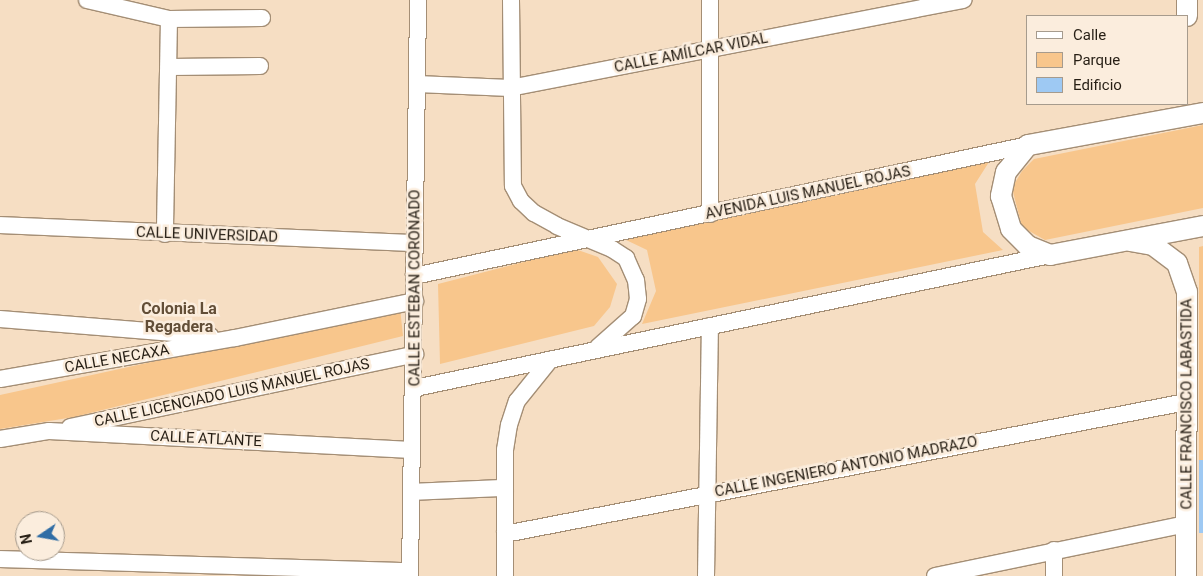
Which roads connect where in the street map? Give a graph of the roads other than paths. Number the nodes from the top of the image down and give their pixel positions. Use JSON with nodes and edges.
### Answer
{"nodes":[{"id":1,"x":87,"y":0,"type":"edge"},
{"id":2,"x":418,"y":0,"type":"edge"},
{"id":3,"x":511,"y":0,"type":"edge"},
{"id":4,"x":710,"y":0,"type":"edge"},
{"id":5,"x":964,"y":0,"type":"edge"},
{"id":6,"x":1187,"y":0,"type":"edge"},
{"id":7,"x":1187,"y":15,"type":"edge"},
{"id":8,"x":262,"y":18,"type":"dead end"},
{"id":9,"x":170,"y":19,"type":"junction"},
{"id":10,"x":709,"y":50,"type":"junction"},
{"id":11,"x":260,"y":66,"type":"dead end"},
{"id":12,"x":170,"y":67,"type":"junction"},
{"id":13,"x":417,"y":84,"type":"junction"},
{"id":14,"x":510,"y":88,"type":"junction"},
{"id":15,"x":1162,"y":105,"type":"edge"},
{"id":16,"x":1203,"y":113,"type":"edge"},
{"id":17,"x":1143,"y":123,"type":"junction"},
{"id":18,"x":1028,"y":145,"type":"junction"},
{"id":19,"x":710,"y":214,"type":"junction"},
{"id":20,"x":0,"y":225,"type":"edge"},
{"id":21,"x":1203,"y":226,"type":"edge"},
{"id":22,"x":165,"y":234,"type":"junction"},
{"id":23,"x":588,"y":239,"type":"junction"},
{"id":24,"x":1123,"y":240,"type":"junction"},
{"id":25,"x":415,"y":243,"type":"junction"},
{"id":26,"x":1050,"y":255,"type":"junction"},
{"id":27,"x":414,"y":276,"type":"junction"},
{"id":28,"x":415,"y":301,"type":"junction"},
{"id":29,"x":0,"y":319,"type":"edge"},
{"id":30,"x":710,"y":326,"type":"junction"},
{"id":31,"x":235,"y":338,"type":"junction"},
{"id":32,"x":594,"y":350,"type":"junction"},
{"id":33,"x":415,"y":354,"type":"junction"},
{"id":34,"x":550,"y":360,"type":"junction"},
{"id":35,"x":0,"y":380,"type":"edge"},
{"id":36,"x":415,"y":388,"type":"junction"},
{"id":37,"x":1186,"y":402,"type":"junction"},
{"id":38,"x":49,"y":431,"type":"junction"},
{"id":39,"x":0,"y":439,"type":"edge"},
{"id":40,"x":412,"y":450,"type":"junction"},
{"id":41,"x":505,"y":488,"type":"junction"},
{"id":42,"x":412,"y":492,"type":"junction"},
{"id":43,"x":705,"y":493,"type":"junction"},
{"id":44,"x":1186,"y":524,"type":"junction"},
{"id":45,"x":505,"y":534,"type":"junction"},
{"id":46,"x":1054,"y":550,"type":"junction"},
{"id":47,"x":0,"y":559,"type":"edge"},
{"id":48,"x":410,"y":574,"type":"edge"},
{"id":49,"x":506,"y":576,"type":"edge"},
{"id":50,"x":706,"y":576,"type":"edge"},
{"id":51,"x":935,"y":576,"type":"edge"},
{"id":52,"x":1054,"y":576,"type":"edge"},
{"id":53,"x":1186,"y":576,"type":"edge"}],
"edges":[{"from":1,"to":9,"type":"street"},
{"from":2,"to":13,"type":"street","name":"CALLE ESTEBAN CORONADO"},
{"from":3,"to":14,"type":"street"},
{"from":4,"to":10,"type":"street"},
{"from":5,"to":10,"type":"street","name":"CALLE AMÍLCAR VIDAL"},
{"from":6,"to":7,"type":"street"},
{"from":8,"to":9,"type":"street"},
{"from":9,"to":12,"type":"street"},
{"from":10,"to":14,"type":"street","name":"CALLE AMÍLCAR VIDAL"},
{"from":10,"to":19,"type":"street"},
{"from":11,"to":12,"type":"street"},
{"from":12,"to":22,"type":"street"},
{"from":13,"to":14,"type":"street","name":"CALLE AMÍLCAR VIDAL"},
{"from":13,"to":25,"type":"street","name":"CALLE ESTEBAN CORONADO"},
{"from":14,"to":23,"type":"street"},
{"from":15,"to":17,"type":"street"},
{"from":16,"to":17,"type":"street","name":"AVENIDA LUIS MANUEL ROJAS"},
{"from":17,"to":18,"type":"street","name":"AVENIDA LUIS MANUEL ROJAS"},
{"from":18,"to":19,"type":"street","name":"AVENIDA LUIS MANUEL ROJAS"},
{"from":18,"to":26,"type":"street"},
{"from":19,"to":23,"type":"street","name":"AVENIDA LUIS MANUEL ROJAS"},
{"from":20,"to":22,"type":"street","name":"CALLE UNIVERSIDAD"},
{"from":21,"to":24,"type":"street"},
{"from":22,"to":25,"type":"street","name":"CALLE UNIVERSIDAD"},
{"from":23,"to":27,"type":"street","name":"AVENIDA LUIS MANUEL ROJAS"},
{"from":23,"to":32,"type":"street"},
{"from":24,"to":26,"type":"street"},
{"from":24,"to":37,"type":"street","name":"CALLE FRANCISCO LABASTIDA"},
{"from":25,"to":27,"type":"street","name":"CALLE ESTEBAN CORONADO"},
{"from":26,"to":30,"type":"street"},
{"from":27,"to":28,"type":"street","name":"CALLE ESTEBAN CORONADO"},
{"from":28,"to":31,"type":"street","name":"CALLE NECAXA"},
{"from":28,"to":33,"type":"street","name":"CALLE ESTEBAN CORONADO"},
{"from":29,"to":31,"type":"street","name":"CALLE NECAXA"},
{"from":30,"to":32,"type":"street"},
{"from":30,"to":43,"type":"street"},
{"from":31,"to":35,"type":"street","name":"CALLE NECAXA"},
{"from":32,"to":34,"type":"street"},
{"from":33,"to":36,"type":"street","name":"CALLE ESTEBAN CORONADO"},
{"from":33,"to":38,"type":"street","name":"CALLE LICENCIADO LUIS MANUEL ROJAS"},
{"from":34,"to":36,"type":"street"},
{"from":34,"to":41,"type":"street"},
{"from":36,"to":40,"type":"street","name":"CALLE ESTEBAN CORONADO"},
{"from":37,"to":43,"type":"street","name":"CALLE INGENIERO ANTONIO MADRAZO"},
{"from":37,"to":44,"type":"street","name":"CALLE FRANCISCO LABASTIDA"},
{"from":38,"to":39,"type":"street","name":"CALLE ATLANTE"},
{"from":38,"to":40,"type":"street","name":"CALLE ATLANTE"},
{"from":40,"to":42,"type":"street","name":"CALLE ESTEBAN CORONADO"},
{"from":41,"to":42,"type":"street"},
{"from":41,"to":45,"type":"street"},
{"from":42,"to":48,"type":"street","name":"CALLE ESTEBAN CORONADO"},
{"from":43,"to":45,"type":"street","name":"CALLE INGENIERO ANTONIO MADRAZO"},
{"from":43,"to":50,"type":"street"},
{"from":44,"to":46,"type":"street"},
{"from":44,"to":53,"type":"street","name":"CALLE FRANCISCO LABASTIDA"},
{"from":45,"to":49,"type":"street"},
{"from":46,"to":51,"type":"street"},
{"from":46,"to":52,"type":"street"},
{"from":47,"to":48,"type":"street"}]}
